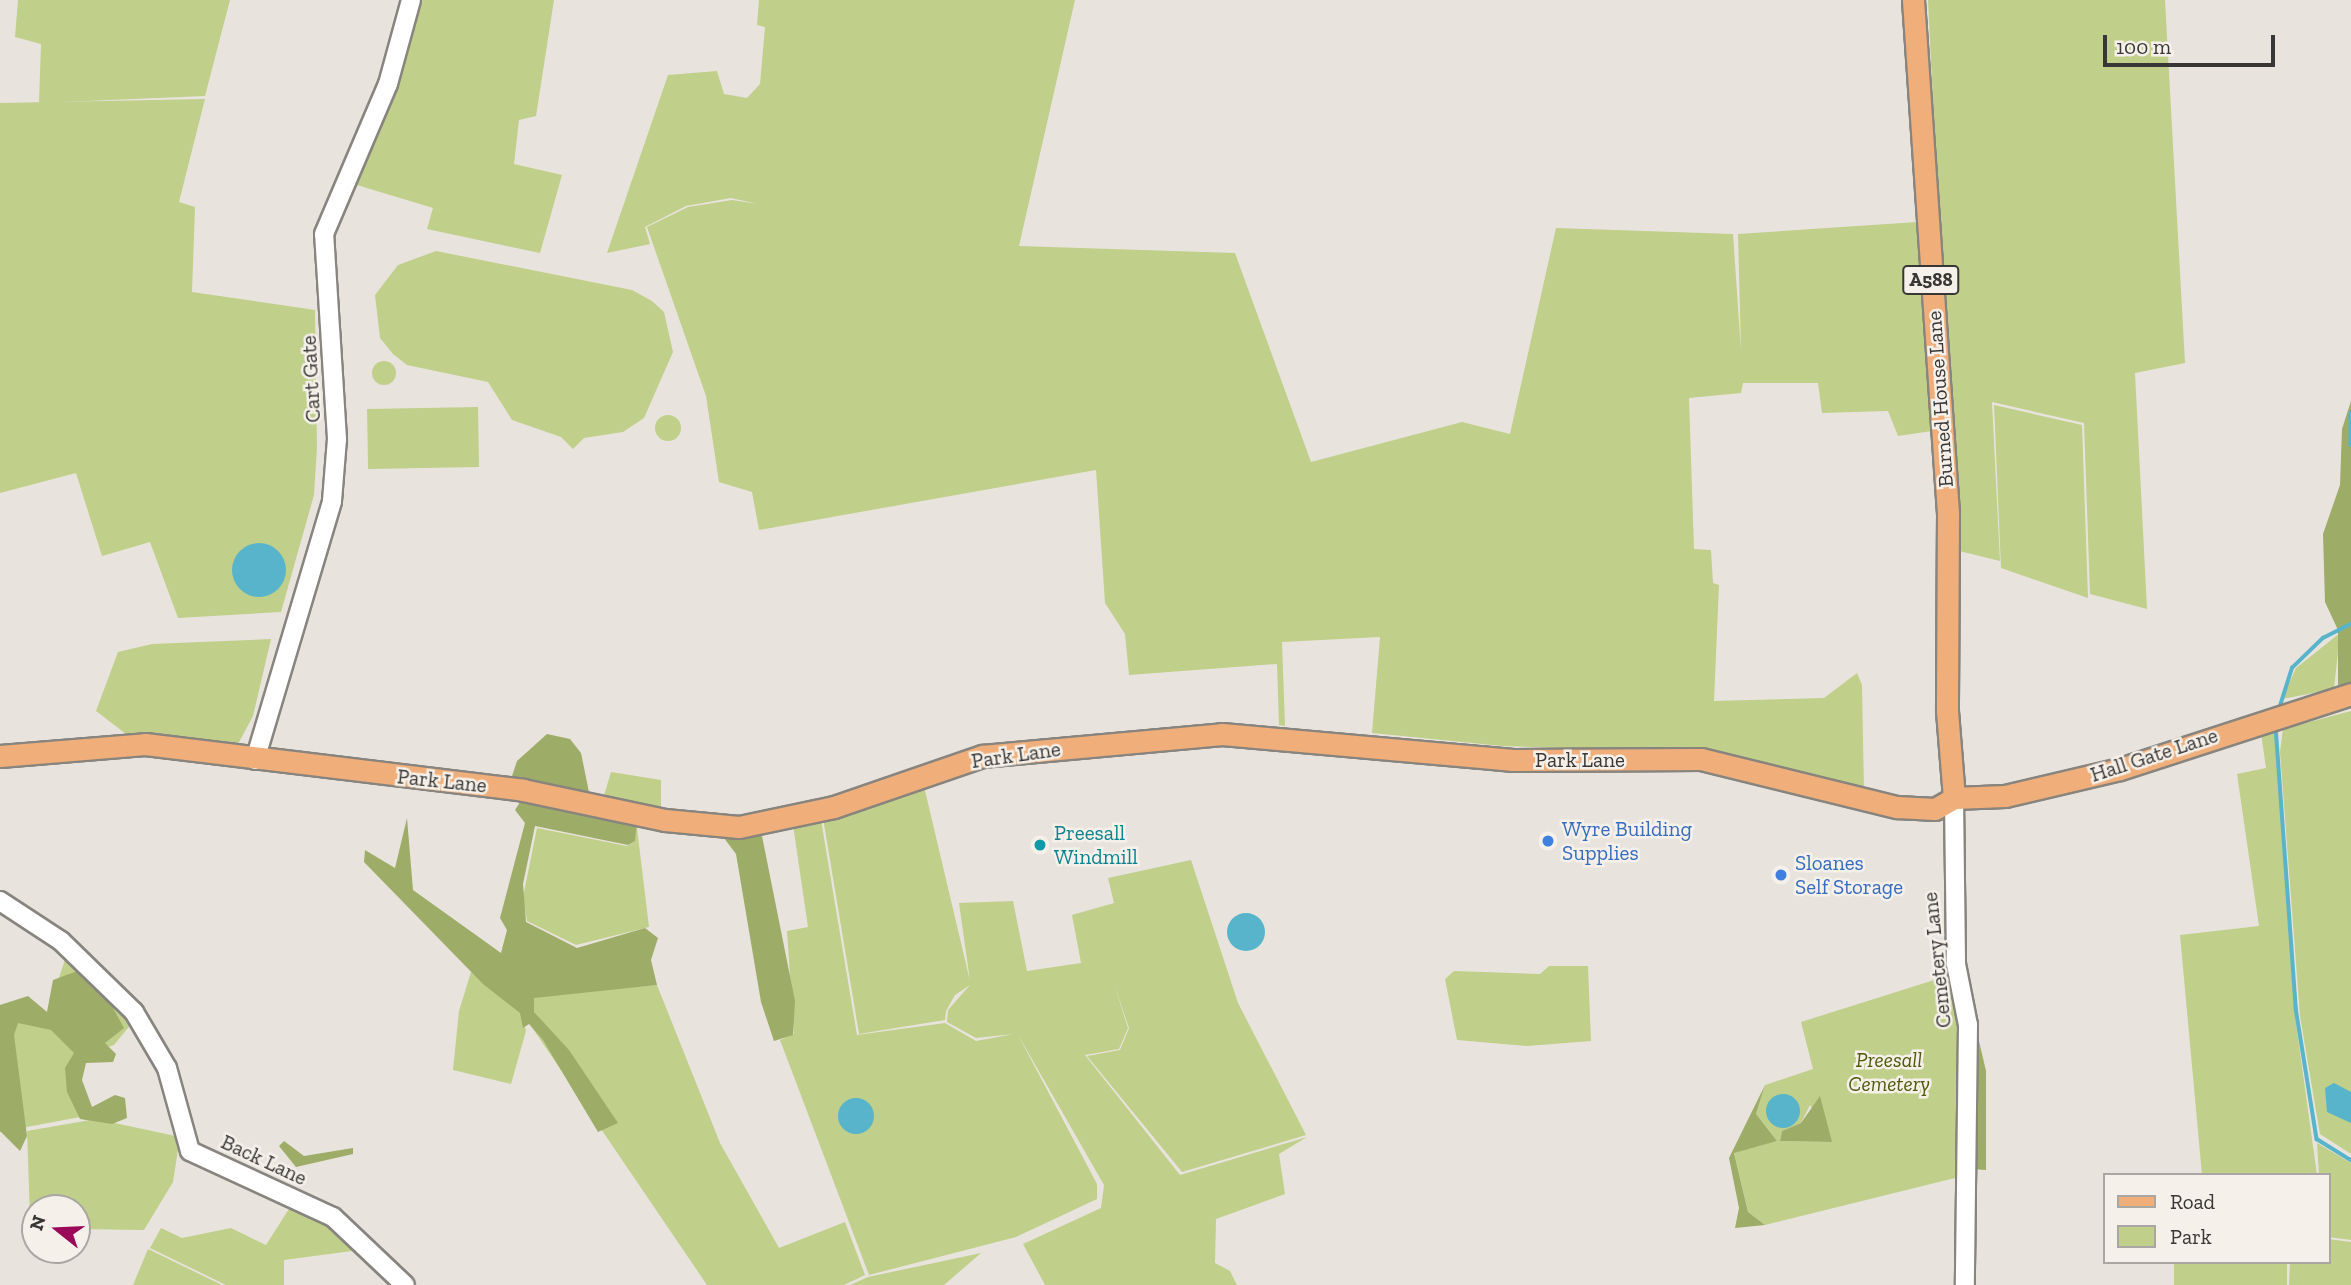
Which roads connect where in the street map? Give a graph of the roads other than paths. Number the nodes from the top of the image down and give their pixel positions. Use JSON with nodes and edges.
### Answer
{"nodes":[{"id":1,"x":411,"y":0,"type":"edge"},
{"id":2,"x":1913,"y":0,"type":"edge"},
{"id":3,"x":2351,"y":694,"type":"edge"},
{"id":4,"x":0,"y":756,"type":"edge"},
{"id":5,"x":256,"y":760,"type":"junction"},
{"id":6,"x":1954,"y":798,"type":"junction"},
{"id":7,"x":0,"y":901,"type":"edge"},
{"id":8,"x":405,"y":1285,"type":"edge"},
{"id":9,"x":1965,"y":1285,"type":"edge"}],
"edges":[{"from":1,"to":5,"type":"street","name":"Cart Gate"},
{"from":2,"to":6,"type":"main road","name":"Burned House Lane","number":"A588"},
{"from":3,"to":6,"type":"main road","name":"Hall Gate Lane"},
{"from":4,"to":5,"type":"main road","name":"Park Lane"},
{"from":5,"to":6,"type":"main road","name":"Park Lane"},
{"from":6,"to":9,"type":"street","name":"Cemetery Lane"},
{"from":7,"to":8,"type":"street","name":"Back Lane"}]}
